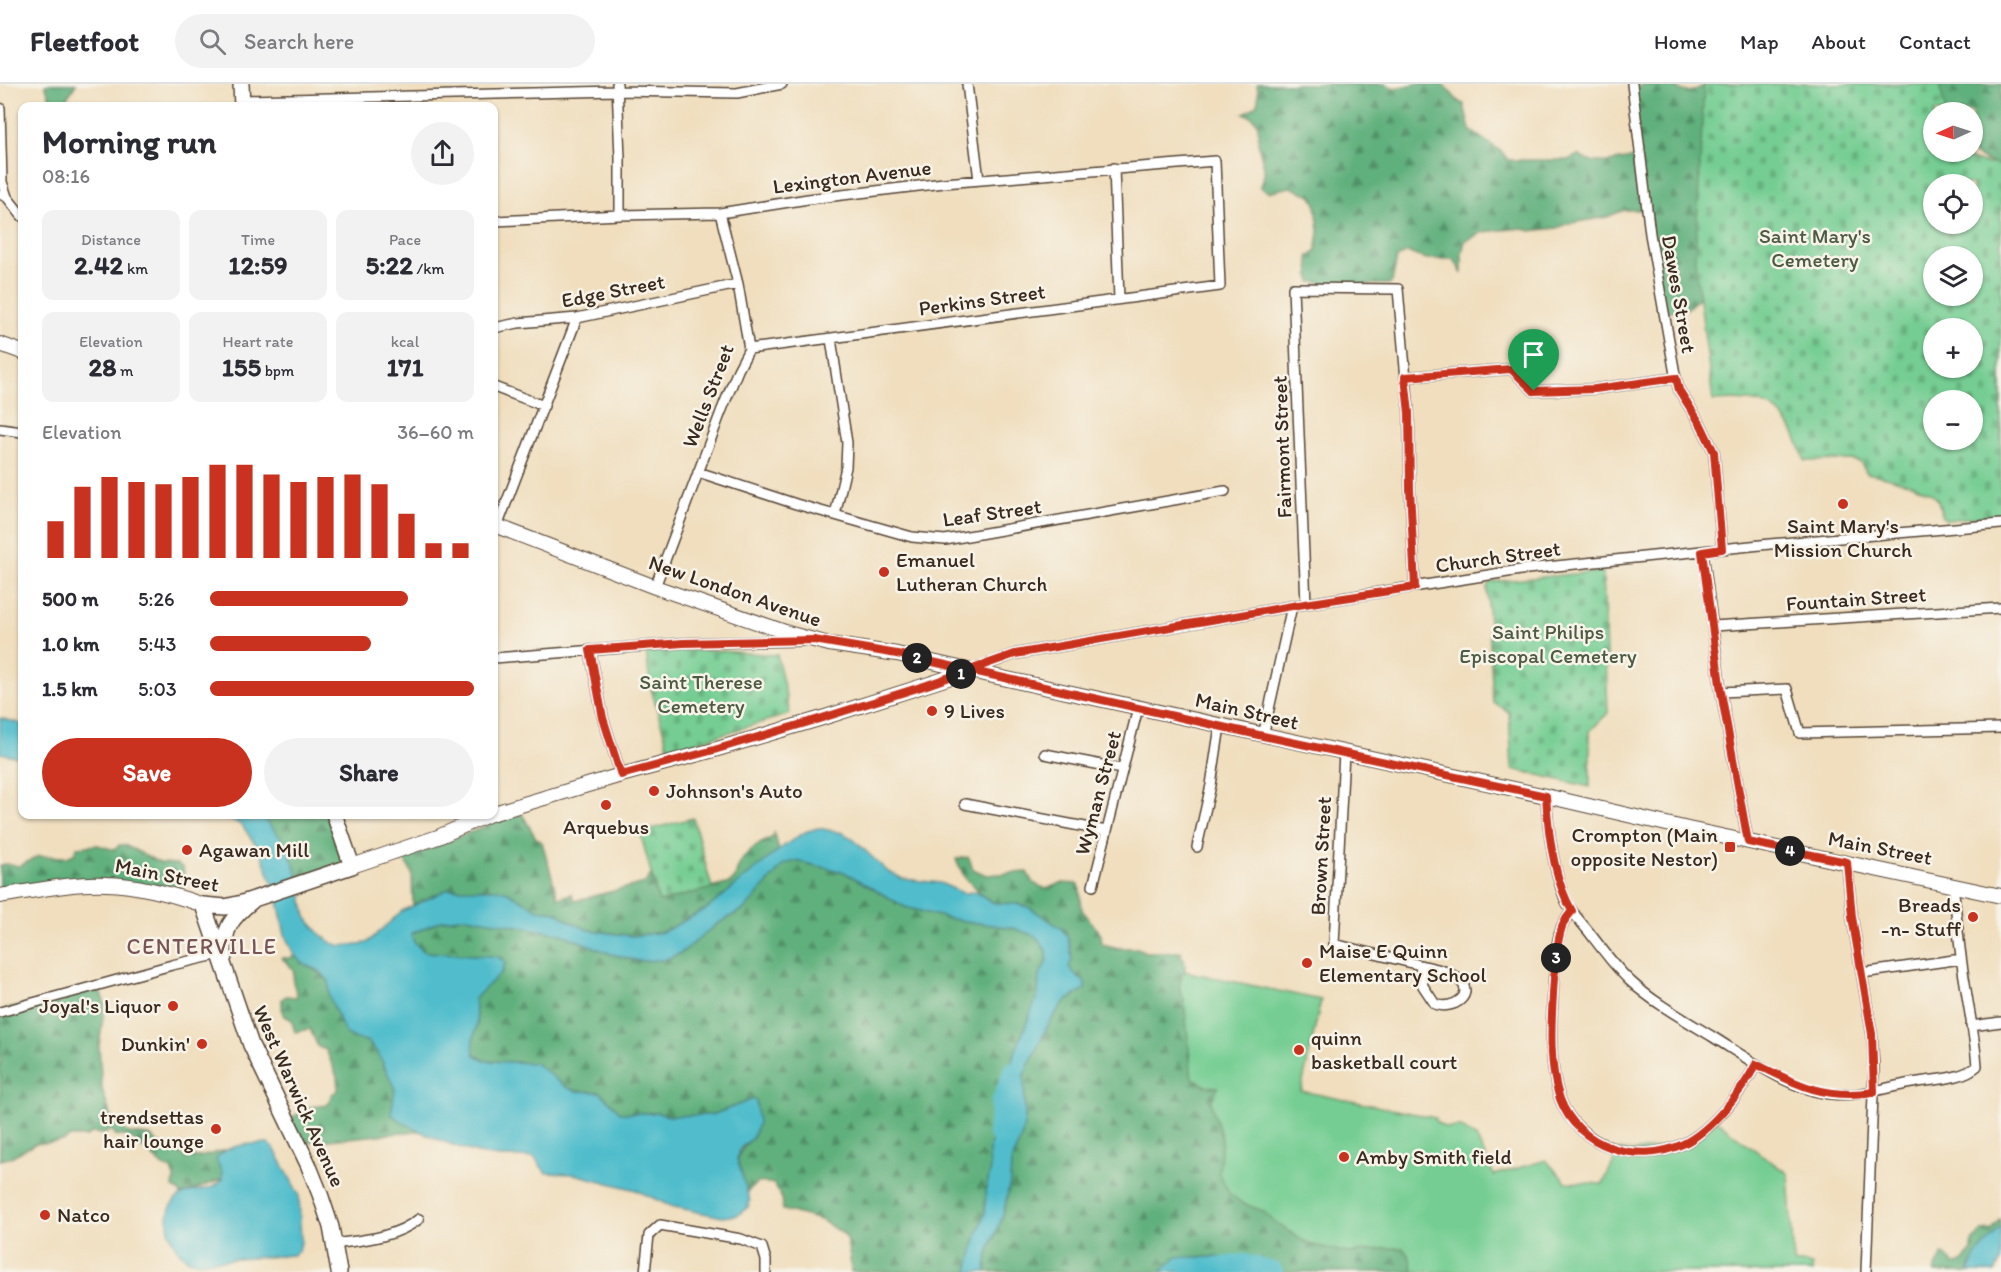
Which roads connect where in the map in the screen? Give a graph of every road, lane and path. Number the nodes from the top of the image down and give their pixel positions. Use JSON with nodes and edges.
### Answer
{"nodes":[{"id":1,"x":240,"y":84,"type":"edge"},
{"id":2,"x":782,"y":84,"type":"edge"},
{"id":3,"x":967,"y":84,"type":"edge"},
{"id":4,"x":1632,"y":84,"type":"edge"},
{"id":5,"x":617,"y":87,"type":"edge"},
{"id":6,"x":242,"y":102,"type":"edge"},
{"id":7,"x":265,"y":102,"type":"edge"},
{"id":8,"x":0,"y":108,"type":"edge"},
{"id":9,"x":1114,"y":168,"type":"junction"},
{"id":10,"x":979,"y":180,"type":"junction"},
{"id":11,"x":3,"y":196,"type":"edge"},
{"id":12,"x":18,"y":212,"type":"edge"},
{"id":13,"x":720,"y":213,"type":"junction"},
{"id":14,"x":620,"y":215,"type":"junction"},
{"id":15,"x":498,"y":221,"type":"edge"},
{"id":16,"x":738,"y":284,"type":"junction"},
{"id":17,"x":1220,"y":286,"type":"joint"},
{"id":18,"x":1119,"y":299,"type":"junction"},
{"id":19,"x":577,"y":318,"type":"junction"},
{"id":20,"x":498,"y":327,"type":"edge"},
{"id":21,"x":831,"y":339,"type":"junction"},
{"id":22,"x":0,"y":344,"type":"edge"},
{"id":23,"x":749,"y":349,"type":"junction"},
{"id":24,"x":18,"y":351,"type":"edge"},
{"id":25,"x":1405,"y":377,"type":"junction"},
{"id":26,"x":1676,"y":378,"type":"junction"},
{"id":27,"x":498,"y":389,"type":"edge"},
{"id":28,"x":544,"y":406,"type":"junction"},
{"id":29,"x":0,"y":429,"type":"edge"},
{"id":30,"x":18,"y":431,"type":"edge"},
{"id":31,"x":698,"y":472,"type":"junction"},
{"id":32,"x":1225,"y":491,"type":"dead end"},
{"id":33,"x":835,"y":515,"type":"junction"},
{"id":34,"x":498,"y":519,"type":"edge"},
{"id":35,"x":2001,"y":524,"type":"edge"},
{"id":36,"x":498,"y":527,"type":"edge"},
{"id":37,"x":1722,"y":549,"type":"junction"},
{"id":38,"x":1702,"y":552,"type":"junction"},
{"id":39,"x":655,"y":587,"type":"junction"},
{"id":40,"x":1415,"y":587,"type":"junction"},
{"id":41,"x":1306,"y":604,"type":"junction"},
{"id":42,"x":1292,"y":606,"type":"junction"},
{"id":43,"x":2001,"y":608,"type":"edge"},
{"id":44,"x":1713,"y":627,"type":"junction"},
{"id":45,"x":814,"y":640,"type":"junction"},
{"id":46,"x":590,"y":650,"type":"junction"},
{"id":47,"x":498,"y":658,"type":"edge"},
{"id":48,"x":970,"y":670,"type":"junction"},
{"id":49,"x":1721,"y":692,"type":"junction"},
{"id":50,"x":1138,"y":708,"type":"junction"},
{"id":51,"x":1220,"y":726,"type":"junction"},
{"id":52,"x":2001,"y":728,"type":"edge"},
{"id":53,"x":1263,"y":736,"type":"junction"},
{"id":54,"x":1344,"y":753,"type":"junction"},
{"id":55,"x":1045,"y":754,"type":"dead end"},
{"id":56,"x":1122,"y":769,"type":"junction"},
{"id":57,"x":621,"y":775,"type":"junction"},
{"id":58,"x":1546,"y":796,"type":"junction"},
{"id":59,"x":965,"y":804,"type":"dead end"},
{"id":60,"x":498,"y":812,"type":"edge"},
{"id":61,"x":336,"y":819,"type":"edge"},
{"id":62,"x":480,"y":819,"type":"edge"},
{"id":63,"x":1106,"y":831,"type":"junction"},
{"id":64,"x":1748,"y":842,"type":"junction"},
{"id":65,"x":1197,"y":847,"type":"dead end"},
{"id":66,"x":1847,"y":862,"type":"junction"},
{"id":67,"x":352,"y":866,"type":"junction"},
{"id":68,"x":1953,"y":885,"type":"junction"},
{"id":69,"x":1093,"y":886,"type":"dead end"},
{"id":70,"x":0,"y":896,"type":"edge"},
{"id":71,"x":2001,"y":896,"type":"edge"},
{"id":72,"x":254,"y":899,"type":"junction"},
{"id":73,"x":203,"y":905,"type":"junction"},
{"id":74,"x":1572,"y":911,"type":"junction"},
{"id":75,"x":1961,"y":959,"type":"junction"},
{"id":76,"x":222,"y":961,"type":"junction"},
{"id":77,"x":1420,"y":965,"type":"junction"},
{"id":78,"x":1862,"y":973,"type":"junction"},
{"id":79,"x":0,"y":1012,"type":"edge"},
{"id":80,"x":2001,"y":1022,"type":"edge"},
{"id":81,"x":1971,"y":1026,"type":"junction"},
{"id":82,"x":1756,"y":1064,"type":"junction"},
{"id":83,"x":1874,"y":1092,"type":"junction"},
{"id":84,"x":418,"y":1219,"type":"dead end"},
{"id":85,"x":334,"y":1244,"type":"junction"},
{"id":86,"x":339,"y":1272,"type":"edge"},
{"id":87,"x":645,"y":1272,"type":"edge"},
{"id":88,"x":766,"y":1272,"type":"edge"},
{"id":89,"x":1866,"y":1272,"type":"edge"}],
"edges":[{"from":1,"to":6,"type":"main road"},
{"from":2,"to":5,"type":"street"},
{"from":3,"to":10,"type":"street"},
{"from":4,"to":26,"type":"street","name":"Dawes Street"},
{"from":5,"to":7,"type":"street"},
{"from":5,"to":14,"type":"street"},
{"from":8,"to":11,"type":"street"},
{"from":9,"to":10,"type":"street","name":"Lexington Avenue"},
{"from":9,"to":17,"type":"street","name":"Lexington Avenue"},
{"from":9,"to":18,"type":"street"},
{"from":10,"to":13,"type":"street","name":"Lexington Avenue"},
{"from":11,"to":12,"type":"street"},
{"from":13,"to":14,"type":"street","name":"Lexington Avenue"},
{"from":13,"to":16,"type":"street","name":"Wells Street"},
{"from":14,"to":15,"type":"street","name":"Lexington Avenue"},
{"from":16,"to":19,"type":"street","name":"Edge Street"},
{"from":16,"to":23,"type":"street","name":"Wells Street"},
{"from":17,"to":18,"type":"street","name":"Perkins Street"},
{"from":18,"to":21,"type":"street","name":"Perkins Street"},
{"from":19,"to":20,"type":"street","name":"Edge Street"},
{"from":19,"to":28,"type":"street"},
{"from":21,"to":23,"type":"street","name":"Perkins Street"},
{"from":21,"to":33,"type":"street"},
{"from":22,"to":24,"type":"main road"},
{"from":23,"to":31,"type":"street","name":"Wells Street"},
{"from":25,"to":26,"type":"street"},
{"from":25,"to":40,"type":"street"},
{"from":25,"to":41,"type":"street","name":"Fairmont Street"},
{"from":26,"to":37,"type":"street","name":"Dawes Street"},
{"from":27,"to":28,"type":"street"},
{"from":28,"to":34,"type":"street"},
{"from":29,"to":30,"type":"street"},
{"from":31,"to":33,"type":"street","name":"Leaf Street"},
{"from":31,"to":39,"type":"street","name":"Wells Street"},
{"from":32,"to":33,"type":"street","name":"Leaf Street"},
{"from":35,"to":37,"type":"street","name":"Church Street"},
{"from":36,"to":39,"type":"main road","name":"New London Avenue"},
{"from":37,"to":38,"type":"street","name":"Church Street"},
{"from":38,"to":40,"type":"street","name":"Church Street"},
{"from":38,"to":44,"type":"street"},
{"from":39,"to":45,"type":"main road","name":"New London Avenue"},
{"from":40,"to":41,"type":"street","name":"Church Street"},
{"from":41,"to":42,"type":"street","name":"Church Street"},
{"from":42,"to":48,"type":"street","name":"Church Street"},
{"from":42,"to":53,"type":"street"},
{"from":43,"to":44,"type":"street","name":"Fountain Street"},
{"from":44,"to":49,"type":"street"},
{"from":45,"to":46,"type":"street"},
{"from":45,"to":48,"type":"main road","name":"New London Avenue"},
{"from":46,"to":47,"type":"street"},
{"from":46,"to":57,"type":"street"},
{"from":48,"to":50,"type":"main road","name":"Main Street"},
{"from":48,"to":57,"type":"main road","name":"Main Street"},
{"from":49,"to":52,"type":"street"},
{"from":49,"to":64,"type":"street"},
{"from":50,"to":51,"type":"main road","name":"Main Street"},
{"from":50,"to":56,"type":"street","name":"Wyman Street"},
{"from":51,"to":53,"type":"main road","name":"Main Street"},
{"from":51,"to":65,"type":"street"},
{"from":53,"to":54,"type":"main road","name":"Main Street"},
{"from":54,"to":58,"type":"main road","name":"Main Street"},
{"from":54,"to":77,"type":"street","name":"Brown Street"},
{"from":55,"to":56,"type":"street"},
{"from":56,"to":63,"type":"street","name":"Wyman Street"},
{"from":57,"to":60,"type":"main road","name":"Main Street"},
{"from":58,"to":64,"type":"main road","name":"Main Street"},
{"from":58,"to":74,"type":"street"},
{"from":59,"to":63,"type":"street"},
{"from":61,"to":67,"type":"main road"},
{"from":62,"to":67,"type":"main road","name":"Main Street"},
{"from":63,"to":69,"type":"street","name":"Wyman Street"},
{"from":64,"to":66,"type":"main road","name":"Main Street"},
{"from":66,"to":68,"type":"main road","name":"Main Street"},
{"from":66,"to":78,"type":"street"},
{"from":67,"to":72,"type":"main road","name":"Main Street"},
{"from":68,"to":71,"type":"main road","name":"Main Street"},
{"from":68,"to":75,"type":"street"},
{"from":70,"to":73,"type":"main road","name":"Main Street"},
{"from":72,"to":73,"type":"main road","name":"Main Street"},
{"from":72,"to":76,"type":"main road"},
{"from":73,"to":76,"type":"main road","name":"West Warwick Avenue"},
{"from":74,"to":82,"type":"street"},
{"from":74,"to":82,"type":"street"},
{"from":75,"to":78,"type":"street"},
{"from":75,"to":81,"type":"street"},
{"from":76,"to":79,"type":"street"},
{"from":76,"to":85,"type":"main road","name":"West Warwick Avenue"},
{"from":77,"to":77,"type":"street","name":"Brown Street"},
{"from":78,"to":83,"type":"street"},
{"from":80,"to":81,"type":"street"},
{"from":81,"to":83,"type":"street"},
{"from":82,"to":83,"type":"street"},
{"from":83,"to":89,"type":"street"},
{"from":84,"to":85,"type":"street"},
{"from":85,"to":86,"type":"main road","name":"West Warwick Avenue"},
{"from":87,"to":88,"type":"street"}]}
